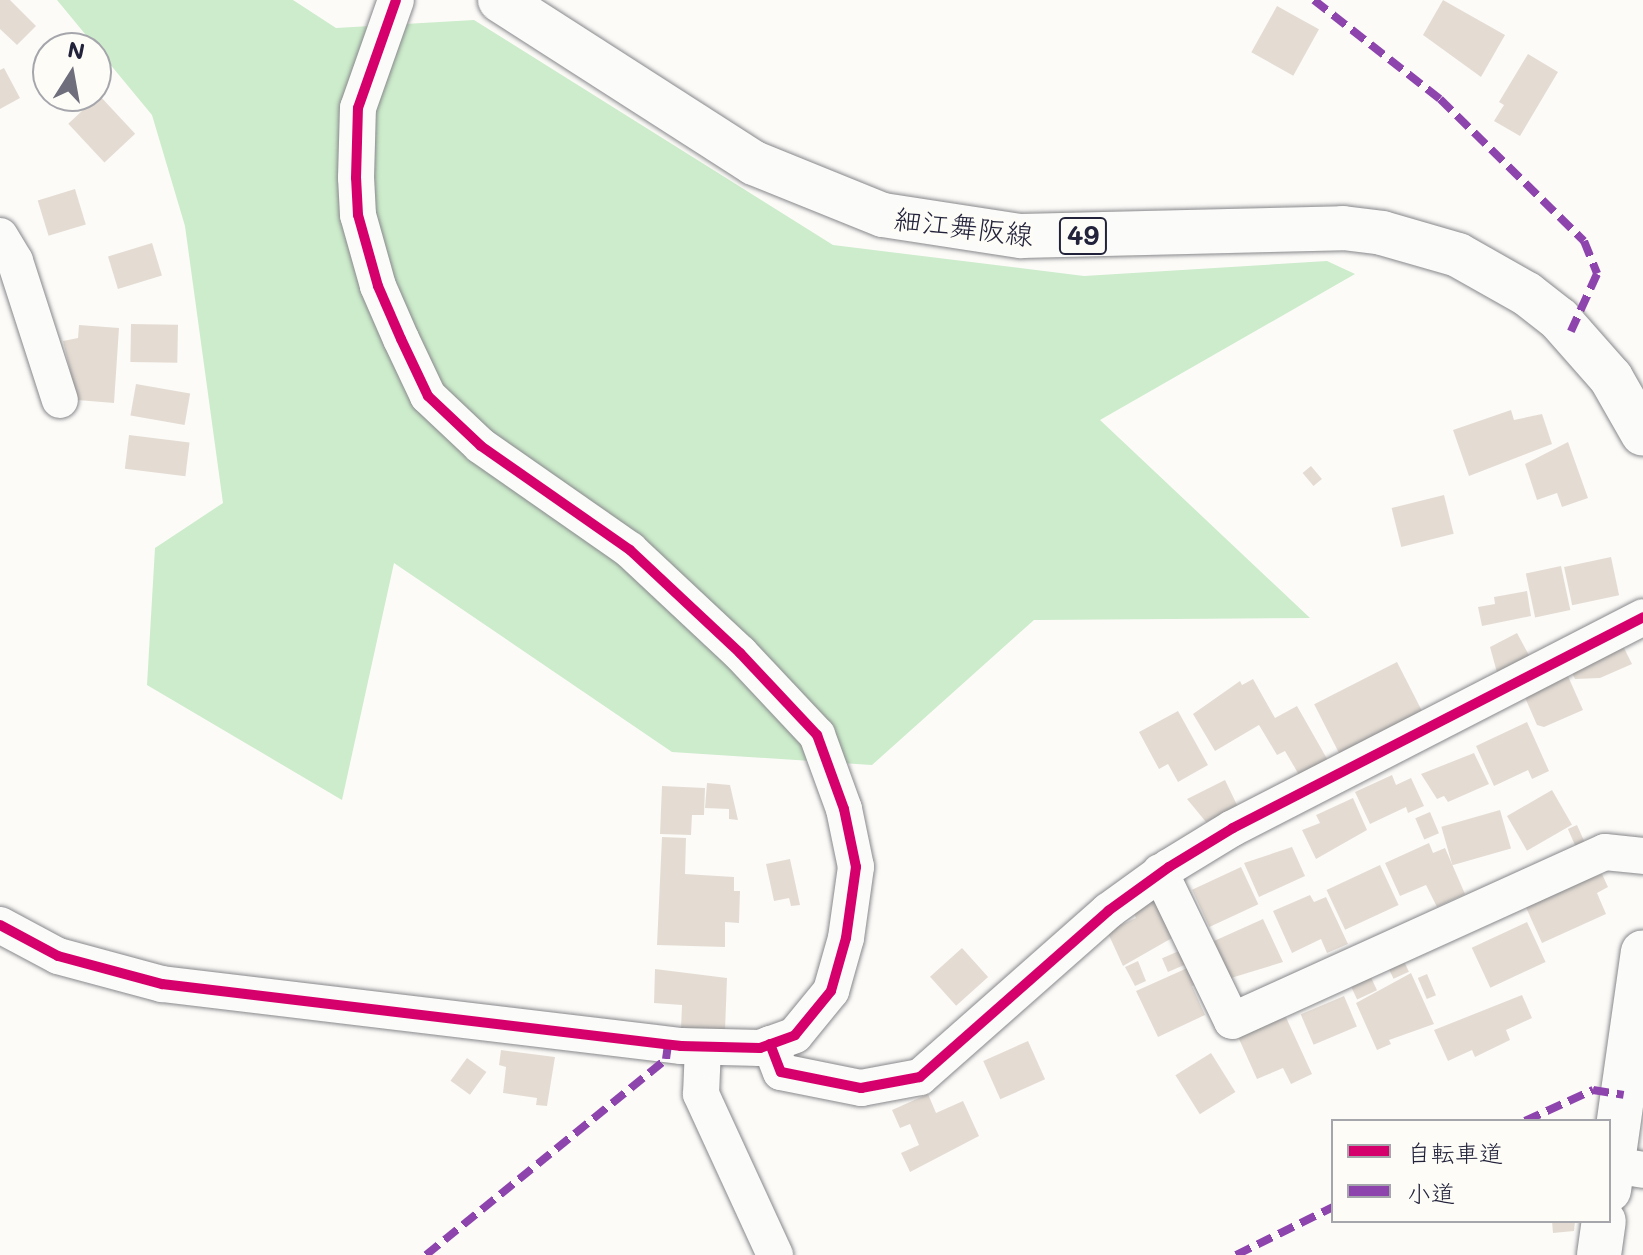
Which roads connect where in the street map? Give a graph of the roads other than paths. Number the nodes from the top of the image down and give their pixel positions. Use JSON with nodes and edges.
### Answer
{"nodes":[{"id":1,"x":396,"y":0,"type":"edge"},
{"id":2,"x":500,"y":0,"type":"edge"},
{"id":3,"x":0,"y":236,"type":"edge"},
{"id":4,"x":60,"y":400,"type":"dead end"},
{"id":5,"x":1643,"y":434,"type":"edge"},
{"id":6,"x":1643,"y":617,"type":"edge"},
{"id":7,"x":1643,"y":856,"type":"edge"},
{"id":8,"x":1160,"y":872,"type":"junction"},
{"id":9,"x":0,"y":925,"type":"edge"},
{"id":10,"x":1643,"y":952,"type":"edge"},
{"id":11,"x":770,"y":1044,"type":"junction"},
{"id":12,"x":703,"y":1047,"type":"junction"},
{"id":13,"x":1622,"y":1175,"type":"edge"},
{"id":14,"x":1604,"y":1223,"type":"edge"},
{"id":15,"x":775,"y":1255,"type":"edge"},
{"id":16,"x":1599,"y":1255,"type":"edge"}],
"edges":[{"from":1,"to":11,"type":"street"},
{"from":2,"to":5,"type":"main road","name":"細江舞阪線","number":"49"},
{"from":3,"to":4,"type":"street"},
{"from":6,"to":8,"type":"street"},
{"from":7,"to":8,"type":"street"},
{"from":8,"to":11,"type":"street"},
{"from":9,"to":12,"type":"street"},
{"from":10,"to":13,"type":"main road"},
{"from":11,"to":12,"type":"street"},
{"from":12,"to":15,"type":"street"},
{"from":14,"to":16,"type":"main road"}]}
